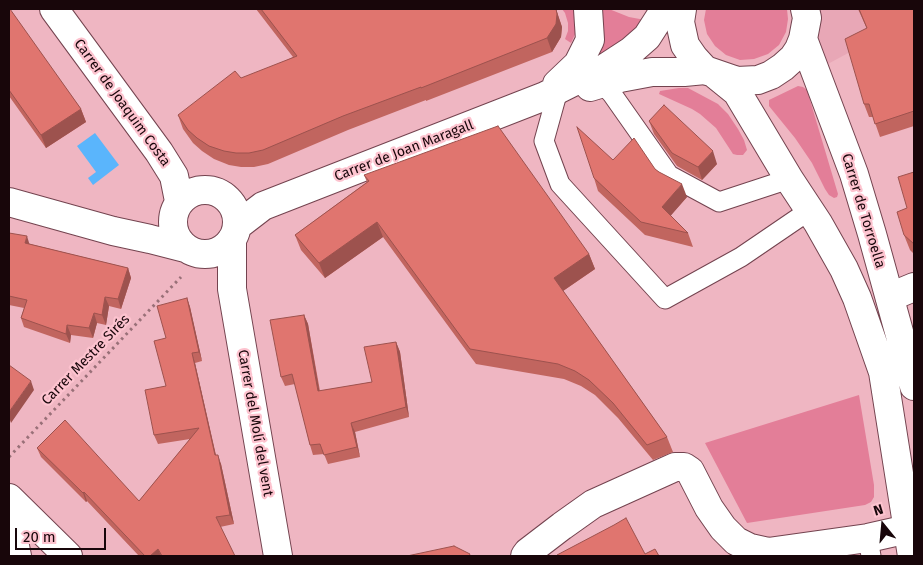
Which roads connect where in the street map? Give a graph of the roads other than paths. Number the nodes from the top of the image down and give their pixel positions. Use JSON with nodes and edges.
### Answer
{"nodes":[{"id":1,"x":54,"y":9,"type":"edge"},
{"id":2,"x":588,"y":9,"type":"edge"},
{"id":3,"x":671,"y":12,"type":"edge"},
{"id":4,"x":807,"y":19,"type":"edge"},
{"id":5,"x":711,"y":73,"type":"junction"},
{"id":6,"x":602,"y":83,"type":"junction"},
{"id":7,"x":551,"y":94,"type":"junction"},
{"id":8,"x":789,"y":179,"type":"junction"},
{"id":9,"x":226,"y":198,"type":"junction"},
{"id":10,"x":9,"y":202,"type":"edge"},
{"id":11,"x":263,"y":206,"type":"junction"},
{"id":12,"x":810,"y":210,"type":"junction"},
{"id":13,"x":234,"y":233,"type":"junction"},
{"id":14,"x":179,"y":234,"type":"junction"},
{"id":15,"x":232,"y":289,"type":"junction"},
{"id":16,"x":902,"y":292,"type":"edge"},
{"id":17,"x":914,"y":386,"type":"edge"},
{"id":18,"x":9,"y":498,"type":"edge"},
{"id":19,"x":709,"y":508,"type":"junction"},
{"id":20,"x":9,"y":517,"type":"edge"},
{"id":21,"x":908,"y":529,"type":"junction"},
{"id":22,"x":869,"y":547,"type":"edge"},
{"id":23,"x":776,"y":553,"type":"edge"},
{"id":24,"x":17,"y":556,"type":"edge"},
{"id":25,"x":68,"y":556,"type":"edge"},
{"id":26,"x":278,"y":556,"type":"edge"},
{"id":27,"x":525,"y":556,"type":"edge"},
{"id":28,"x":729,"y":556,"type":"edge"},
{"id":29,"x":912,"y":556,"type":"edge"}],
"edges":[{"from":1,"to":14,"type":"street","name":"Carrer de Joaquim Costa"},
{"from":2,"to":7,"type":"street"},
{"from":3,"to":5,"type":"street"},
{"from":3,"to":7,"type":"street","name":"Carrer de Joan Maragall"},
{"from":4,"to":5,"type":"street","name":"Carrer de Joan Maragall"},
{"from":4,"to":16,"type":"street","name":"Carrer de Torroella"},
{"from":5,"to":6,"type":"street","name":"Carrer de Joan Maragall"},
{"from":5,"to":8,"type":"street"},
{"from":6,"to":7,"type":"street","name":"Carrer de Joan Maragall"},
{"from":6,"to":8,"type":"lane"},
{"from":7,"to":11,"type":"street","name":"Carrer de Joan Maragall"},
{"from":7,"to":12,"type":"lane"},
{"from":8,"to":12,"type":"street"},
{"from":9,"to":11,"type":"street"},
{"from":9,"to":13,"type":"street"},
{"from":9,"to":14,"type":"street"},
{"from":10,"to":14,"type":"street"},
{"from":11,"to":13,"type":"street","name":"Carrer de Joan Maragall"},
{"from":12,"to":21,"type":"street"},
{"from":13,"to":14,"type":"street"},
{"from":13,"to":15,"type":"street","name":"Carrer del Molí del vent"},
{"from":14,"to":15,"type":"street","name":"Carrer del Molí del vent"},
{"from":15,"to":26,"type":"street","name":"Carrer del Molí del vent"},
{"from":16,"to":17,"type":"street","name":"Carrer de Torroella"},
{"from":18,"to":25,"type":"street"},
{"from":19,"to":23,"type":"street"},
{"from":19,"to":27,"type":"street"},
{"from":19,"to":28,"type":"street"},
{"from":20,"to":24,"type":"street"},
{"from":21,"to":22,"type":"street"},
{"from":21,"to":29,"type":"street"},
{"from":22,"to":23,"type":"street"}]}
